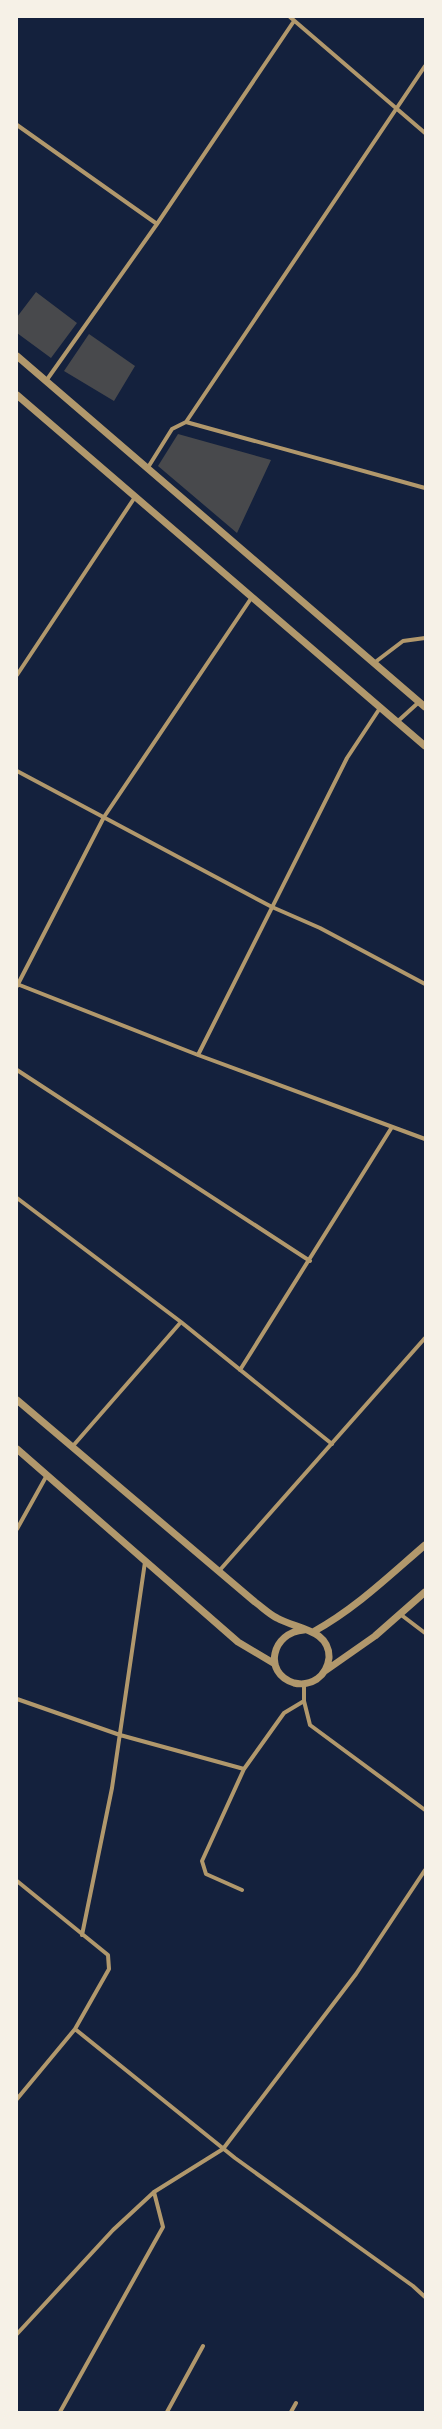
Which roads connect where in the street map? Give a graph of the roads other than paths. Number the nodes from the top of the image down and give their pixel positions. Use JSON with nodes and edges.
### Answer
{"nodes":[{"id":1,"x":290,"y":17,"type":"edge"},
{"id":2,"x":294,"y":21,"type":"junction"},
{"id":3,"x":425,"y":66,"type":"edge"},
{"id":4,"x":397,"y":110,"type":"junction"},
{"id":5,"x":17,"y":125,"type":"edge"},
{"id":6,"x":425,"y":132,"type":"edge"},
{"id":7,"x":157,"y":224,"type":"junction"},
{"id":8,"x":17,"y":356,"type":"edge"},
{"id":9,"x":46,"y":381,"type":"junction"},
{"id":10,"x":18,"y":398,"type":"edge"},
{"id":11,"x":186,"y":422,"type":"junction"},
{"id":12,"x":148,"y":468,"type":"junction"},
{"id":13,"x":425,"y":488,"type":"edge"},
{"id":14,"x":135,"y":496,"type":"junction"},
{"id":15,"x":252,"y":597,"type":"junction"},
{"id":16,"x":425,"y":638,"type":"edge"},
{"id":17,"x":374,"y":663,"type":"junction"},
{"id":18,"x":17,"y":675,"type":"edge"},
{"id":19,"x":419,"y":702,"type":"junction"},
{"id":20,"x":425,"y":707,"type":"edge"},
{"id":21,"x":380,"y":708,"type":"junction"},
{"id":22,"x":397,"y":722,"type":"junction"},
{"id":23,"x":425,"y":746,"type":"edge"},
{"id":24,"x":17,"y":771,"type":"edge"},
{"id":25,"x":104,"y":817,"type":"junction"},
{"id":26,"x":272,"y":907,"type":"junction"},
{"id":27,"x":17,"y":984,"type":"edge"},
{"id":28,"x":425,"y":984,"type":"edge"},
{"id":29,"x":198,"y":1054,"type":"junction"},
{"id":30,"x":17,"y":1070,"type":"edge"},
{"id":31,"x":392,"y":1127,"type":"junction"},
{"id":32,"x":425,"y":1139,"type":"edge"},
{"id":33,"x":17,"y":1198,"type":"edge"},
{"id":34,"x":310,"y":1261,"type":"junction"},
{"id":35,"x":181,"y":1322,"type":"junction"},
{"id":36,"x":425,"y":1338,"type":"edge"},
{"id":37,"x":240,"y":1370,"type":"junction"},
{"id":38,"x":17,"y":1400,"type":"edge"},
{"id":39,"x":332,"y":1444,"type":"junction"},
{"id":40,"x":72,"y":1447,"type":"junction"},
{"id":41,"x":17,"y":1449,"type":"edge"},
{"id":42,"x":47,"y":1475,"type":"junction"},
{"id":43,"x":17,"y":1529,"type":"edge"},
{"id":44,"x":425,"y":1545,"type":"edge"},
{"id":45,"x":146,"y":1561,"type":"junction"},
{"id":46,"x":219,"y":1571,"type":"junction"},
{"id":47,"x":425,"y":1592,"type":"edge"},
{"id":48,"x":400,"y":1614,"type":"junction"},
{"id":49,"x":304,"y":1630,"type":"junction"},
{"id":50,"x":313,"y":1632,"type":"junction"},
{"id":51,"x":425,"y":1633,"type":"edge"},
{"id":52,"x":275,"y":1664,"type":"junction"},
{"id":53,"x":324,"y":1671,"type":"junction"},
{"id":54,"x":304,"y":1684,"type":"junction"},
{"id":55,"x":17,"y":1699,"type":"edge"},
{"id":56,"x":304,"y":1701,"type":"junction"},
{"id":57,"x":120,"y":1735,"type":"junction"},
{"id":58,"x":244,"y":1769,"type":"junction"},
{"id":59,"x":425,"y":1810,"type":"edge"},
{"id":60,"x":425,"y":1870,"type":"edge"},
{"id":61,"x":17,"y":1881,"type":"edge"},
{"id":62,"x":242,"y":1890,"type":"dead end"},
{"id":63,"x":82,"y":1935,"type":"junction"},
{"id":64,"x":75,"y":2029,"type":"junction"},
{"id":65,"x":17,"y":2099,"type":"edge"},
{"id":66,"x":223,"y":2149,"type":"junction"},
{"id":67,"x":154,"y":2192,"type":"junction"},
{"id":68,"x":425,"y":2297,"type":"edge"},
{"id":69,"x":17,"y":2334,"type":"edge"},
{"id":70,"x":203,"y":2346,"type":"dead end"},
{"id":71,"x":296,"y":2403,"type":"dead end"},
{"id":72,"x":60,"y":2412,"type":"edge"},
{"id":73,"x":167,"y":2412,"type":"edge"},
{"id":74,"x":291,"y":2412,"type":"edge"}],
"edges":[{"from":1,"to":2,"type":"street"},
{"from":2,"to":4,"type":"street"},
{"from":2,"to":7,"type":"street"},
{"from":3,"to":4,"type":"street"},
{"from":4,"to":6,"type":"street"},
{"from":4,"to":11,"type":"street"},
{"from":5,"to":7,"type":"street"},
{"from":7,"to":9,"type":"street"},
{"from":8,"to":9,"type":"street"},
{"from":9,"to":12,"type":"street"},
{"from":10,"to":14,"type":"street"},
{"from":11,"to":12,"type":"street"},
{"from":11,"to":13,"type":"street"},
{"from":12,"to":17,"type":"street"},
{"from":14,"to":15,"type":"street"},
{"from":14,"to":18,"type":"street"},
{"from":15,"to":21,"type":"street"},
{"from":15,"to":25,"type":"street"},
{"from":16,"to":17,"type":"street"},
{"from":17,"to":19,"type":"street"},
{"from":19,"to":20,"type":"street"},
{"from":19,"to":22,"type":"street"},
{"from":21,"to":22,"type":"street"},
{"from":21,"to":26,"type":"street"},
{"from":22,"to":23,"type":"street"},
{"from":24,"to":25,"type":"street"},
{"from":25,"to":26,"type":"street"},
{"from":25,"to":27,"type":"street"},
{"from":26,"to":28,"type":"street"},
{"from":26,"to":29,"type":"street"},
{"from":27,"to":29,"type":"street"},
{"from":29,"to":31,"type":"street"},
{"from":30,"to":34,"type":"street"},
{"from":31,"to":32,"type":"street"},
{"from":31,"to":34,"type":"street"},
{"from":33,"to":35,"type":"street"},
{"from":34,"to":37,"type":"street"},
{"from":35,"to":37,"type":"street"},
{"from":35,"to":40,"type":"street"},
{"from":36,"to":39,"type":"street"},
{"from":37,"to":39,"type":"street"},
{"from":38,"to":40,"type":"street"},
{"from":39,"to":46,"type":"street"},
{"from":40,"to":46,"type":"street"},
{"from":41,"to":42,"type":"street"},
{"from":42,"to":43,"type":"street"},
{"from":42,"to":45,"type":"street"},
{"from":44,"to":50,"type":"street"},
{"from":45,"to":52,"type":"street"},
{"from":45,"to":57,"type":"street"},
{"from":46,"to":49,"type":"street"},
{"from":47,"to":48,"type":"street"},
{"from":48,"to":51,"type":"street"},
{"from":48,"to":53,"type":"street"},
{"from":49,"to":50,"type":"street"},
{"from":49,"to":52,"type":"street"},
{"from":50,"to":53,"type":"street"},
{"from":52,"to":54,"type":"street"},
{"from":53,"to":54,"type":"street"},
{"from":54,"to":56,"type":"street"},
{"from":55,"to":57,"type":"street"},
{"from":56,"to":58,"type":"street"},
{"from":56,"to":59,"type":"street"},
{"from":57,"to":58,"type":"street"},
{"from":57,"to":63,"type":"street"},
{"from":58,"to":62,"type":"street"},
{"from":60,"to":66,"type":"street"},
{"from":61,"to":63,"type":"street"},
{"from":63,"to":64,"type":"street"},
{"from":64,"to":65,"type":"street"},
{"from":64,"to":66,"type":"street"},
{"from":66,"to":67,"type":"street"},
{"from":66,"to":68,"type":"street"},
{"from":67,"to":69,"type":"street"},
{"from":67,"to":72,"type":"street"},
{"from":70,"to":73,"type":"street"},
{"from":71,"to":74,"type":"street"}]}
